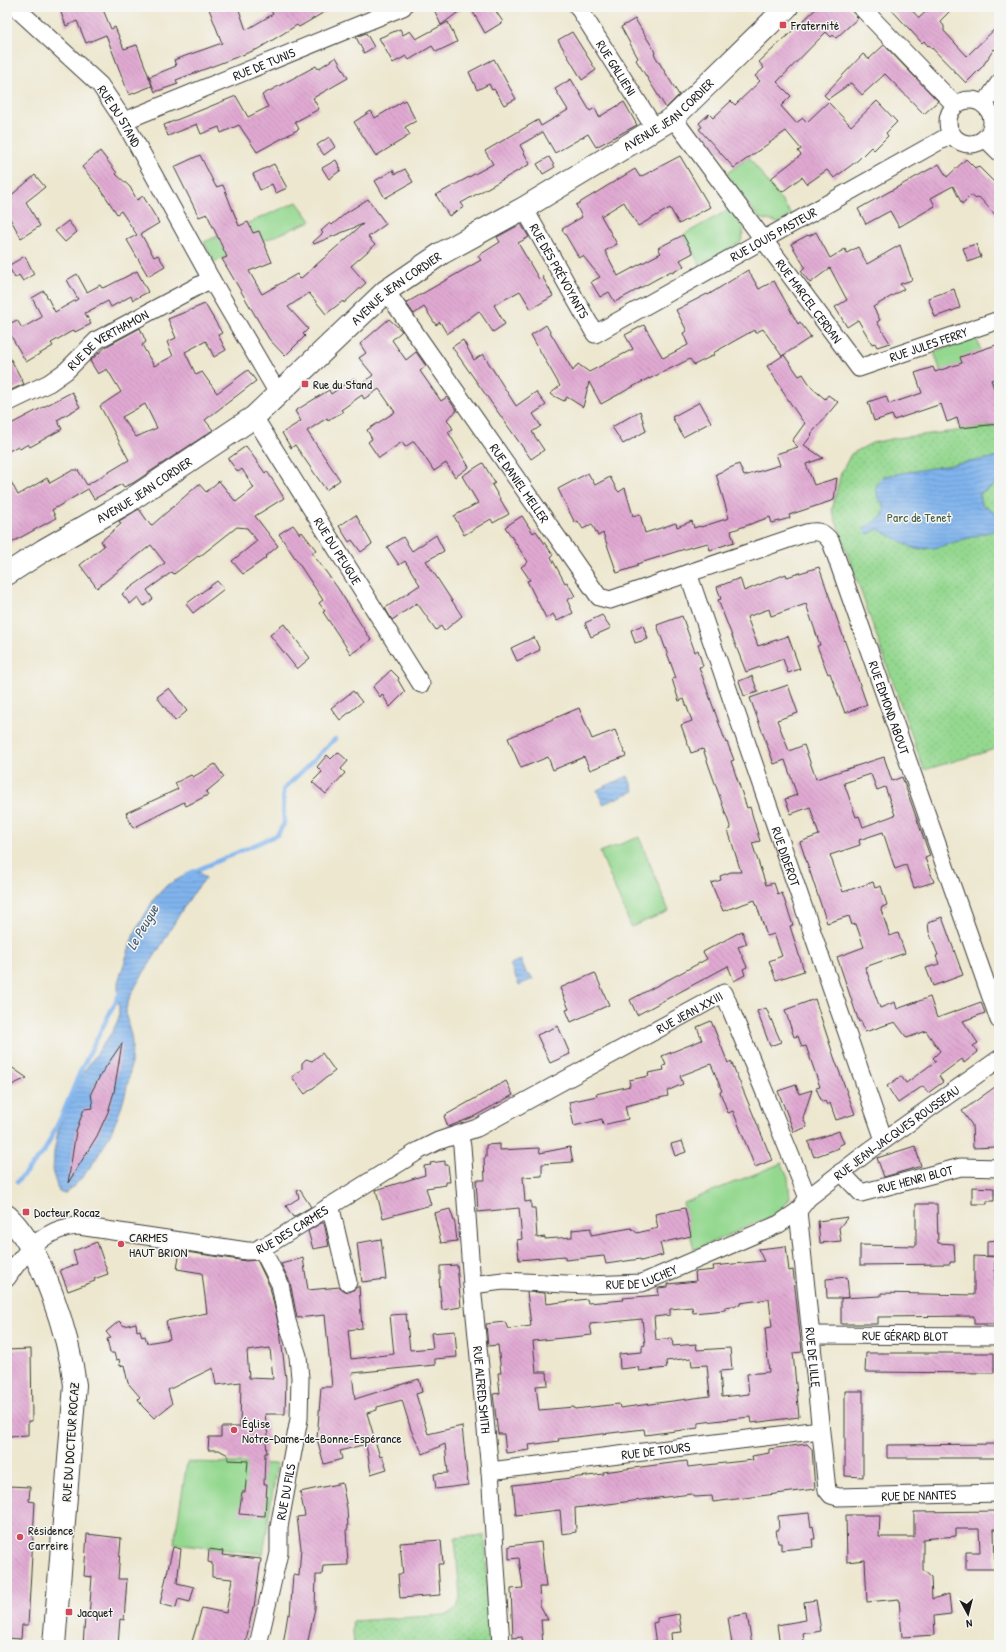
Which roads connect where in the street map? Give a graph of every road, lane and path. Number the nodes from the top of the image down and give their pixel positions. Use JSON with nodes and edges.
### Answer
{"nodes":[{"id":1,"x":403,"y":7,"type":"edge"},
{"id":2,"x":578,"y":7,"type":"edge"},
{"id":3,"x":787,"y":7,"type":"edge"},
{"id":4,"x":862,"y":7,"type":"edge"},
{"id":5,"x":19,"y":8,"type":"edge"},
{"id":6,"x":999,"y":84,"type":"edge"},
{"id":7,"x":955,"y":105,"type":"junction"},
{"id":8,"x":984,"y":105,"type":"junction"},
{"id":9,"x":124,"y":121,"type":"junction"},
{"id":10,"x":664,"y":123,"type":"junction"},
{"id":11,"x":952,"y":134,"type":"junction"},
{"id":12,"x":985,"y":138,"type":"junction"},
{"id":13,"x":999,"y":152,"type":"edge"},
{"id":14,"x":524,"y":208,"type":"junction"},
{"id":15,"x":764,"y":240,"type":"junction"},
{"id":16,"x":211,"y":278,"type":"junction"},
{"id":17,"x":386,"y":291,"type":"junction"},
{"id":18,"x":999,"y":320,"type":"edge"},
{"id":19,"x":595,"y":334,"type":"joint"},
{"id":20,"x":859,"y":368,"type":"joint"},
{"id":21,"x":279,"y":395,"type":"junction"},
{"id":22,"x":7,"y":404,"type":"edge"},
{"id":23,"x":254,"y":417,"type":"junction"},
{"id":24,"x":688,"y":573,"type":"junction"},
{"id":25,"x":7,"y":574,"type":"edge"},
{"id":26,"x":421,"y":684,"type":"dead end"},
{"id":27,"x":999,"y":1020,"type":"edge"},
{"id":28,"x":999,"y":1058,"type":"edge"},
{"id":29,"x":459,"y":1135,"type":"junction"},
{"id":30,"x":884,"y":1140,"type":"junction"},
{"id":31,"x":999,"y":1168,"type":"edge"},
{"id":32,"x":842,"y":1172,"type":"junction"},
{"id":33,"x":803,"y":1205,"type":"junction"},
{"id":34,"x":328,"y":1207,"type":"junction"},
{"id":35,"x":7,"y":1216,"type":"edge"},
{"id":36,"x":31,"y":1246,"type":"junction"},
{"id":37,"x":261,"y":1247,"type":"junction"},
{"id":38,"x":7,"y":1278,"type":"edge"},
{"id":39,"x":348,"y":1282,"type":"dead end"},
{"id":40,"x":472,"y":1285,"type":"junction"},
{"id":41,"x":811,"y":1335,"type":"junction"},
{"id":42,"x":999,"y":1336,"type":"edge"},
{"id":43,"x":820,"y":1430,"type":"junction"},
{"id":44,"x":490,"y":1471,"type":"junction"},
{"id":45,"x":999,"y":1493,"type":"edge"},
{"id":46,"x":838,"y":1497,"type":"joint"},
{"id":47,"x":54,"y":1645,"type":"edge"},
{"id":48,"x":258,"y":1645,"type":"edge"},
{"id":49,"x":501,"y":1645,"type":"edge"}],
"edges":[{"from":1,"to":9,"type":"street","name":"RUE DE TUNIS"},
{"from":2,"to":10,"type":"street","name":"RUE GALLIENI"},
{"from":3,"to":10,"type":"street","name":"AVENUE JEAN CORDIER"},
{"from":4,"to":7,"type":"street"},
{"from":5,"to":9,"type":"street","name":"RUE DU STAND"},
{"from":6,"to":8,"type":"street"},
{"from":7,"to":8,"type":"street"},
{"from":7,"to":11,"type":"street"},
{"from":8,"to":12,"type":"street"},
{"from":9,"to":16,"type":"street","name":"RUE DU STAND"},
{"from":10,"to":14,"type":"street","name":"AVENUE JEAN CORDIER"},
{"from":10,"to":15,"type":"street","name":"RUE MARCEL CERDAN"},
{"from":11,"to":12,"type":"street"},
{"from":11,"to":15,"type":"street","name":"RUE LOUIS PASTEUR"},
{"from":12,"to":13,"type":"street"},
{"from":14,"to":17,"type":"street","name":"AVENUE JEAN CORDIER"},
{"from":14,"to":19,"type":"street","name":"RUE DES PRÉVOYANTS"},
{"from":15,"to":19,"type":"street","name":"RUE LOUIS PASTEUR"},
{"from":15,"to":20,"type":"street","name":"RUE MARCEL CERDAN"},
{"from":16,"to":21,"type":"street","name":"RUE DU STAND"},
{"from":16,"to":22,"type":"street","name":"RUE DE VERTHAMON"},
{"from":17,"to":21,"type":"street","name":"AVENUE JEAN CORDIER"},
{"from":17,"to":24,"type":"street","name":"RUE DANIEL MELLER"},
{"from":18,"to":20,"type":"street","name":"RUE JULES FERRY"},
{"from":21,"to":23,"type":"street","name":"AVENUE JEAN CORDIER"},
{"from":23,"to":25,"type":"street","name":"AVENUE JEAN CORDIER"},
{"from":23,"to":26,"type":"street","name":"RUE DU PEUGUE"},
{"from":24,"to":27,"type":"street","name":"RUE EDMOND ABOUT"},
{"from":24,"to":30,"type":"street","name":"RUE DIDEROT"},
{"from":28,"to":30,"type":"street","name":"RUE JEAN-JACQUES ROUSSEAU"},
{"from":29,"to":33,"type":"street","name":"RUE JEAN XXIII"},
{"from":29,"to":34,"type":"street","name":"RUE DES CARMES"},
{"from":29,"to":40,"type":"street","name":"RUE ALFRED SMITH"},
{"from":30,"to":32,"type":"street","name":"RUE JEAN-JACQUES ROUSSEAU"},
{"from":31,"to":32,"type":"street","name":"RUE HENRI BLOT"},
{"from":32,"to":33,"type":"street","name":"RUE JEAN-JACQUES ROUSSEAU"},
{"from":33,"to":40,"type":"street","name":"RUE DE LUCHEY"},
{"from":33,"to":41,"type":"street","name":"RUE DE LILLE"},
{"from":34,"to":37,"type":"street","name":"RUE DES CARMES"},
{"from":34,"to":39,"type":"street"},
{"from":35,"to":36,"type":"street"},
{"from":36,"to":37,"type":"street","name":"RUE DES CARMES"},
{"from":36,"to":38,"type":"street"},
{"from":36,"to":47,"type":"street","name":"RUE DU DOCTEUR ROCAZ"},
{"from":37,"to":48,"type":"street","name":"RUE DU FILS"},
{"from":40,"to":44,"type":"street","name":"RUE ALFRED SMITH"},
{"from":41,"to":42,"type":"street","name":"RUE GÉRARD BLOT"},
{"from":41,"to":43,"type":"street","name":"RUE DE LILLE"},
{"from":43,"to":44,"type":"street","name":"RUE DE TOURS"},
{"from":43,"to":46,"type":"street","name":"RUE DE LILLE"},
{"from":44,"to":49,"type":"street","name":"RUE ALFRED SMITH"},
{"from":45,"to":46,"type":"street","name":"RUE DE NANTES"}]}
